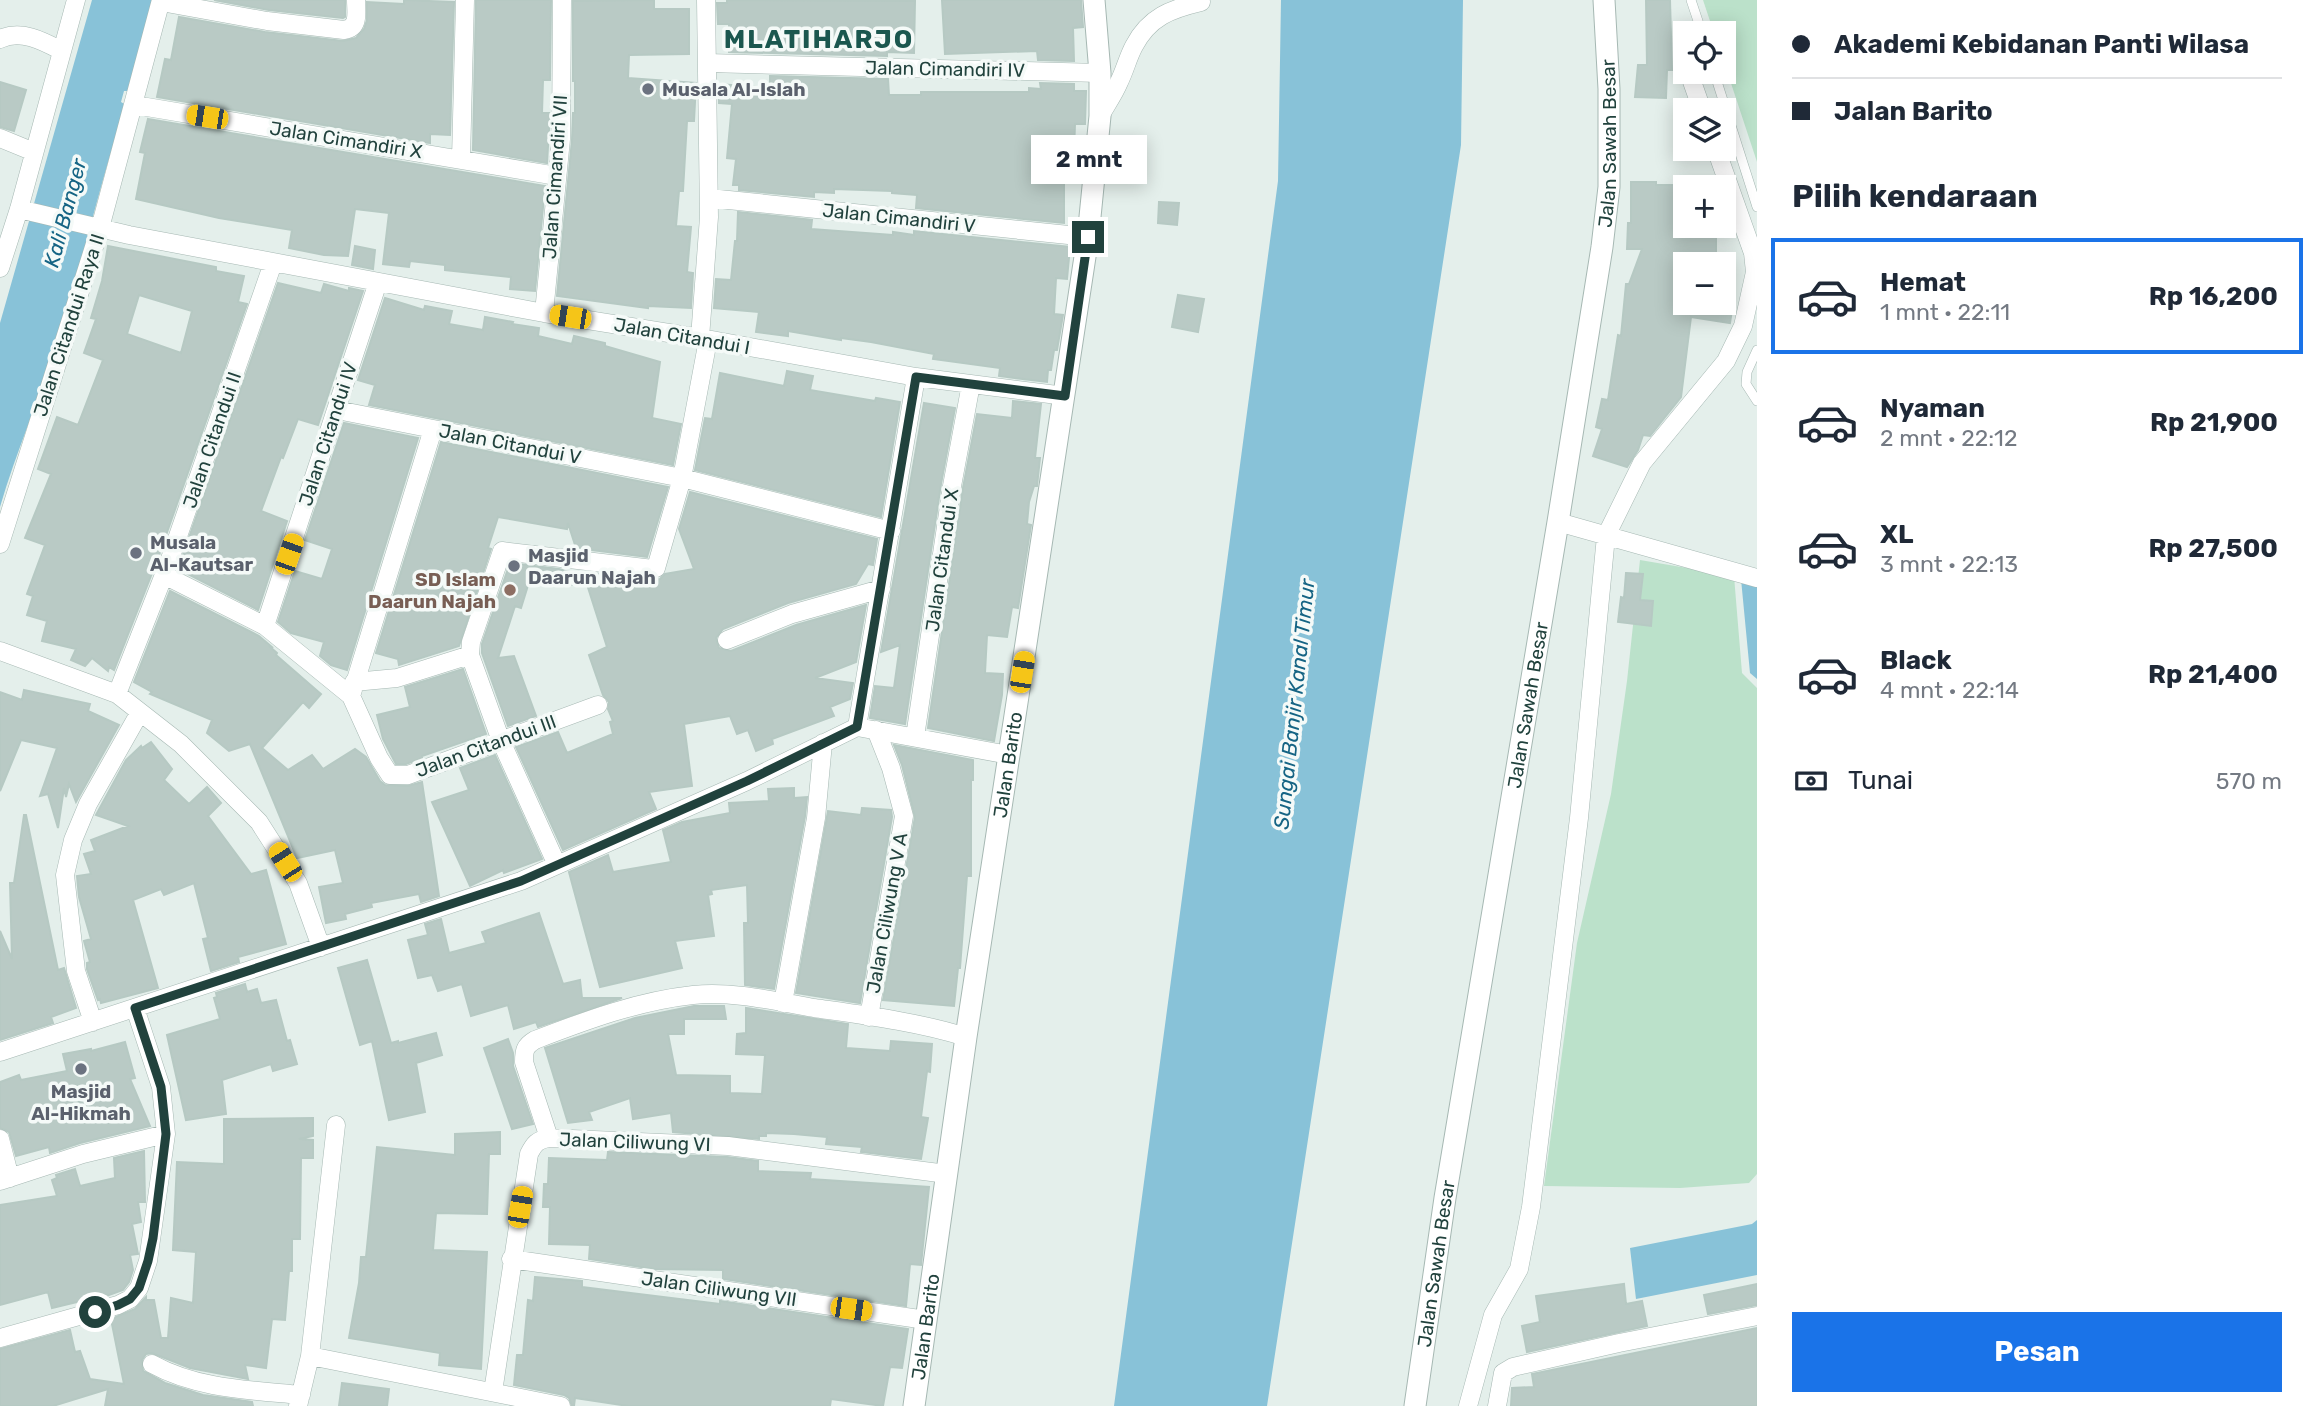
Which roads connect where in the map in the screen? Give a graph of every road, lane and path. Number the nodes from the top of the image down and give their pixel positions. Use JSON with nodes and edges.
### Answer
{"nodes":[{"id":1,"x":76,"y":0,"type":"edge"},
{"id":2,"x":356,"y":0,"type":"edge"},
{"id":3,"x":465,"y":0,"type":"edge"},
{"id":4,"x":562,"y":0,"type":"edge"},
{"id":5,"x":706,"y":0,"type":"edge"},
{"id":6,"x":1094,"y":0,"type":"edge"},
{"id":7,"x":1173,"y":0,"type":"edge"},
{"id":8,"x":1604,"y":0,"type":"edge"},
{"id":9,"x":1691,"y":0,"type":"edge"},
{"id":10,"x":161,"y":1,"type":"edge"},
{"id":11,"x":1208,"y":1,"type":"edge"},
{"id":12,"x":1698,"y":21,"type":"edge"},
{"id":13,"x":0,"y":38,"type":"edge"},
{"id":14,"x":62,"y":51,"type":"junction"},
{"id":15,"x":707,"y":63,"type":"junction"},
{"id":16,"x":1100,"y":73,"type":"junction"},
{"id":17,"x":1718,"y":84,"type":"edge"},
{"id":18,"x":135,"y":105,"type":"junction"},
{"id":19,"x":1100,"y":116,"type":"junction"},
{"id":20,"x":0,"y":138,"type":"edge"},
{"id":21,"x":34,"y":152,"type":"junction"},
{"id":22,"x":461,"y":159,"type":"junction"},
{"id":23,"x":1720,"y":161,"type":"edge"},
{"id":24,"x":557,"y":176,"type":"junction"},
{"id":25,"x":709,"y":198,"type":"junction"},
{"id":26,"x":1757,"y":207,"type":"edge"},
{"id":27,"x":24,"y":210,"type":"junction"},
{"id":28,"x":98,"y":228,"type":"junction"},
{"id":29,"x":1088,"y":237,"type":"junction"},
{"id":30,"x":273,"y":263,"type":"junction"},
{"id":31,"x":0,"y":268,"type":"edge"},
{"id":32,"x":378,"y":282,"type":"junction"},
{"id":33,"x":544,"y":313,"type":"junction"},
{"id":34,"x":704,"y":339,"type":"junction"},
{"id":35,"x":1757,"y":350,"type":"edge"},
{"id":36,"x":916,"y":377,"type":"junction"},
{"id":37,"x":971,"y":384,"type":"junction"},
{"id":38,"x":1065,"y":396,"type":"junction"},
{"id":39,"x":1757,"y":401,"type":"edge"},
{"id":40,"x":337,"y":410,"type":"junction"},
{"id":41,"x":433,"y":429,"type":"junction"},
{"id":42,"x":682,"y":478,"type":"junction"},
{"id":43,"x":1558,"y":522,"type":"junction"},
{"id":44,"x":891,"y":531,"type":"junction"},
{"id":45,"x":1606,"y":536,"type":"junction"},
{"id":46,"x":0,"y":544,"type":"edge"},
{"id":47,"x":164,"y":575,"type":"junction"},
{"id":48,"x":1757,"y":578,"type":"edge"},
{"id":49,"x":881,"y":589,"type":"junction"},
{"id":50,"x":265,"y":626,"type":"junction"},
{"id":51,"x":727,"y":640,"type":"dead end"},
{"id":52,"x":0,"y":651,"type":"edge"},
{"id":53,"x":470,"y":655,"type":"junction"},
{"id":54,"x":352,"y":689,"type":"junction"},
{"id":55,"x":117,"y":694,"type":"junction"},
{"id":56,"x":598,"y":705,"type":"dead end"},
{"id":57,"x":141,"y":712,"type":"junction"},
{"id":58,"x":857,"y":727,"type":"junction"},
{"id":59,"x":876,"y":730,"type":"junction"},
{"id":60,"x":915,"y":737,"type":"junction"},
{"id":61,"x":501,"y":741,"type":"junction"},
{"id":62,"x":823,"y":743,"type":"junction"},
{"id":63,"x":1009,"y":754,"type":"junction"},
{"id":64,"x":558,"y":865,"type":"junction"},
{"id":65,"x":321,"y":947,"type":"junction"},
{"id":66,"x":783,"y":1003,"type":"junction"},
{"id":67,"x":135,"y":1008,"type":"junction"},
{"id":68,"x":869,"y":1017,"type":"junction"},
{"id":69,"x":93,"y":1022,"type":"junction"},
{"id":70,"x":966,"y":1037,"type":"junction"},
{"id":71,"x":0,"y":1052,"type":"edge"},
{"id":72,"x":336,"y":1125,"type":"dead end"},
{"id":73,"x":166,"y":1134,"type":"junction"},
{"id":74,"x":549,"y":1138,"type":"junction"},
{"id":75,"x":0,"y":1139,"type":"edge"},
{"id":76,"x":947,"y":1174,"type":"junction"},
{"id":77,"x":5,"y":1180,"type":"edge"},
{"id":78,"x":512,"y":1259,"type":"junction"},
{"id":79,"x":1757,"y":1316,"type":"edge"},
{"id":80,"x":926,"y":1320,"type":"junction"},
{"id":81,"x":0,"y":1338,"type":"edge"},
{"id":82,"x":310,"y":1356,"type":"junction"},
{"id":83,"x":152,"y":1364,"type":"dead end"},
{"id":84,"x":493,"y":1392,"type":"junction"},
{"id":85,"x":300,"y":1401,"type":"edge"},
{"id":86,"x":561,"y":1406,"type":"edge"},
{"id":87,"x":914,"y":1406,"type":"edge"},
{"id":88,"x":1415,"y":1406,"type":"edge"},
{"id":89,"x":1468,"y":1406,"type":"edge"},
{"id":90,"x":1497,"y":1406,"type":"edge"}],
"edges":[{"from":1,"to":14,"type":"street"},
{"from":2,"to":10,"type":"street"},
{"from":3,"to":22,"type":"street"},
{"from":4,"to":24,"type":"street","name":"Jalan Cimandiri VII"},
{"from":5,"to":15,"type":"street"},
{"from":6,"to":16,"type":"street","name":"Jalan Barito"},
{"from":7,"to":11,"type":"street"},
{"from":8,"to":43,"type":"street","name":"Jalan Sawah Besar"},
{"from":9,"to":12,"type":"lane"},
{"from":10,"to":18,"type":"street","name":"Jalan Citandui Raya II"},
{"from":11,"to":19,"type":"street"},
{"from":13,"to":14,"type":"street"},
{"from":14,"to":21,"type":"street"},
{"from":15,"to":16,"type":"street","name":"Jalan Cimandiri IV"},
{"from":15,"to":25,"type":"street"},
{"from":16,"to":19,"type":"street","name":"Jalan Barito"},
{"from":17,"to":26,"type":"lane"},
{"from":18,"to":22,"type":"street","name":"Jalan Cimandiri X"},
{"from":18,"to":28,"type":"street","name":"Jalan Citandui Raya II"},
{"from":19,"to":29,"type":"street","name":"Jalan Barito"},
{"from":20,"to":21,"type":"street"},
{"from":21,"to":27,"type":"street"},
{"from":22,"to":24,"type":"street","name":"Jalan Cimandiri X"},
{"from":23,"to":45,"type":"street"},
{"from":24,"to":33,"type":"street","name":"Jalan Cimandiri VII"},
{"from":25,"to":29,"type":"street","name":"Jalan Cimandiri V"},
{"from":25,"to":34,"type":"street"},
{"from":27,"to":28,"type":"street","name":"Jalan Citandui I"},
{"from":27,"to":31,"type":"street"},
{"from":28,"to":30,"type":"street","name":"Jalan Citandui I"},
{"from":28,"to":46,"type":"street","name":"Jalan Citandui Raya II"},
{"from":29,"to":38,"type":"street","name":"Jalan Barito"},
{"from":30,"to":32,"type":"street","name":"Jalan Citandui I"},
{"from":30,"to":47,"type":"street","name":"Jalan Citandui II"},
{"from":32,"to":33,"type":"street","name":"Jalan Citandui I"},
{"from":32,"to":40,"type":"street","name":"Jalan Citandui IV"},
{"from":33,"to":34,"type":"street","name":"Jalan Citandui I"},
{"from":34,"to":36,"type":"street","name":"Jalan Citandui I"},
{"from":34,"to":42,"type":"street"},
{"from":35,"to":39,"type":"lane"},
{"from":36,"to":37,"type":"street","name":"Jalan Citandui I"},
{"from":36,"to":44,"type":"street"},
{"from":37,"to":38,"type":"street","name":"Jalan Citandui I"},
{"from":37,"to":60,"type":"street","name":"Jalan Citandui X"},
{"from":38,"to":63,"type":"street","name":"Jalan Barito"},
{"from":40,"to":41,"type":"street","name":"Jalan Citandui V"},
{"from":40,"to":50,"type":"street","name":"Jalan Citandui IV"},
{"from":41,"to":42,"type":"street","name":"Jalan Citandui V"},
{"from":41,"to":54,"type":"street"},
{"from":42,"to":44,"type":"street","name":"Jalan Citandui V"},
{"from":42,"to":53,"type":"street"},
{"from":43,"to":45,"type":"street"},
{"from":43,"to":88,"type":"street","name":"Jalan Sawah Besar"},
{"from":44,"to":49,"type":"street"},
{"from":45,"to":48,"type":"street"},
{"from":45,"to":89,"type":"street"},
{"from":47,"to":50,"type":"street","name":"Jalan Citandui III"},
{"from":47,"to":55,"type":"street","name":"Jalan Citandui II"},
{"from":49,"to":51,"type":"street"},
{"from":49,"to":58,"type":"street"},
{"from":50,"to":54,"type":"street","name":"Jalan Citandui III"},
{"from":52,"to":55,"type":"street"},
{"from":53,"to":54,"type":"street"},
{"from":53,"to":61,"type":"street"},
{"from":54,"to":61,"type":"street","name":"Jalan Citandui III"},
{"from":55,"to":57,"type":"street"},
{"from":56,"to":61,"type":"street","name":"Jalan Citandui III"},
{"from":57,"to":65,"type":"street"},
{"from":57,"to":69,"type":"street"},
{"from":58,"to":59,"type":"street"},
{"from":58,"to":62,"type":"street"},
{"from":59,"to":60,"type":"street"},
{"from":59,"to":68,"type":"street","name":"Jalan Ciliwung V A"},
{"from":60,"to":63,"type":"street"},
{"from":61,"to":64,"type":"street"},
{"from":62,"to":64,"type":"street"},
{"from":62,"to":66,"type":"street"},
{"from":63,"to":70,"type":"street","name":"Jalan Barito"},
{"from":64,"to":65,"type":"street"},
{"from":65,"to":67,"type":"street"},
{"from":66,"to":68,"type":"street"},
{"from":66,"to":74,"type":"street"},
{"from":67,"to":69,"type":"street"},
{"from":67,"to":73,"type":"street"},
{"from":68,"to":70,"type":"street"},
{"from":69,"to":71,"type":"street"},
{"from":70,"to":76,"type":"street","name":"Jalan Barito"},
{"from":72,"to":82,"type":"street"},
{"from":73,"to":77,"type":"street"},
{"from":73,"to":81,"type":"street"},
{"from":74,"to":76,"type":"street","name":"Jalan Ciliwung VI"},
{"from":74,"to":78,"type":"street","name":"Jalan Ciliwung VI"},
{"from":75,"to":77,"type":"street"},
{"from":76,"to":80,"type":"street","name":"Jalan Barito"},
{"from":78,"to":80,"type":"street","name":"Jalan Ciliwung VII"},
{"from":78,"to":84,"type":"street","name":"Jalan Ciliwung VI"},
{"from":79,"to":90,"type":"street"},
{"from":80,"to":87,"type":"street","name":"Jalan Barito"},
{"from":82,"to":84,"type":"street"},
{"from":82,"to":85,"type":"street"},
{"from":83,"to":85,"type":"street"},
{"from":84,"to":86,"type":"street"}]}
